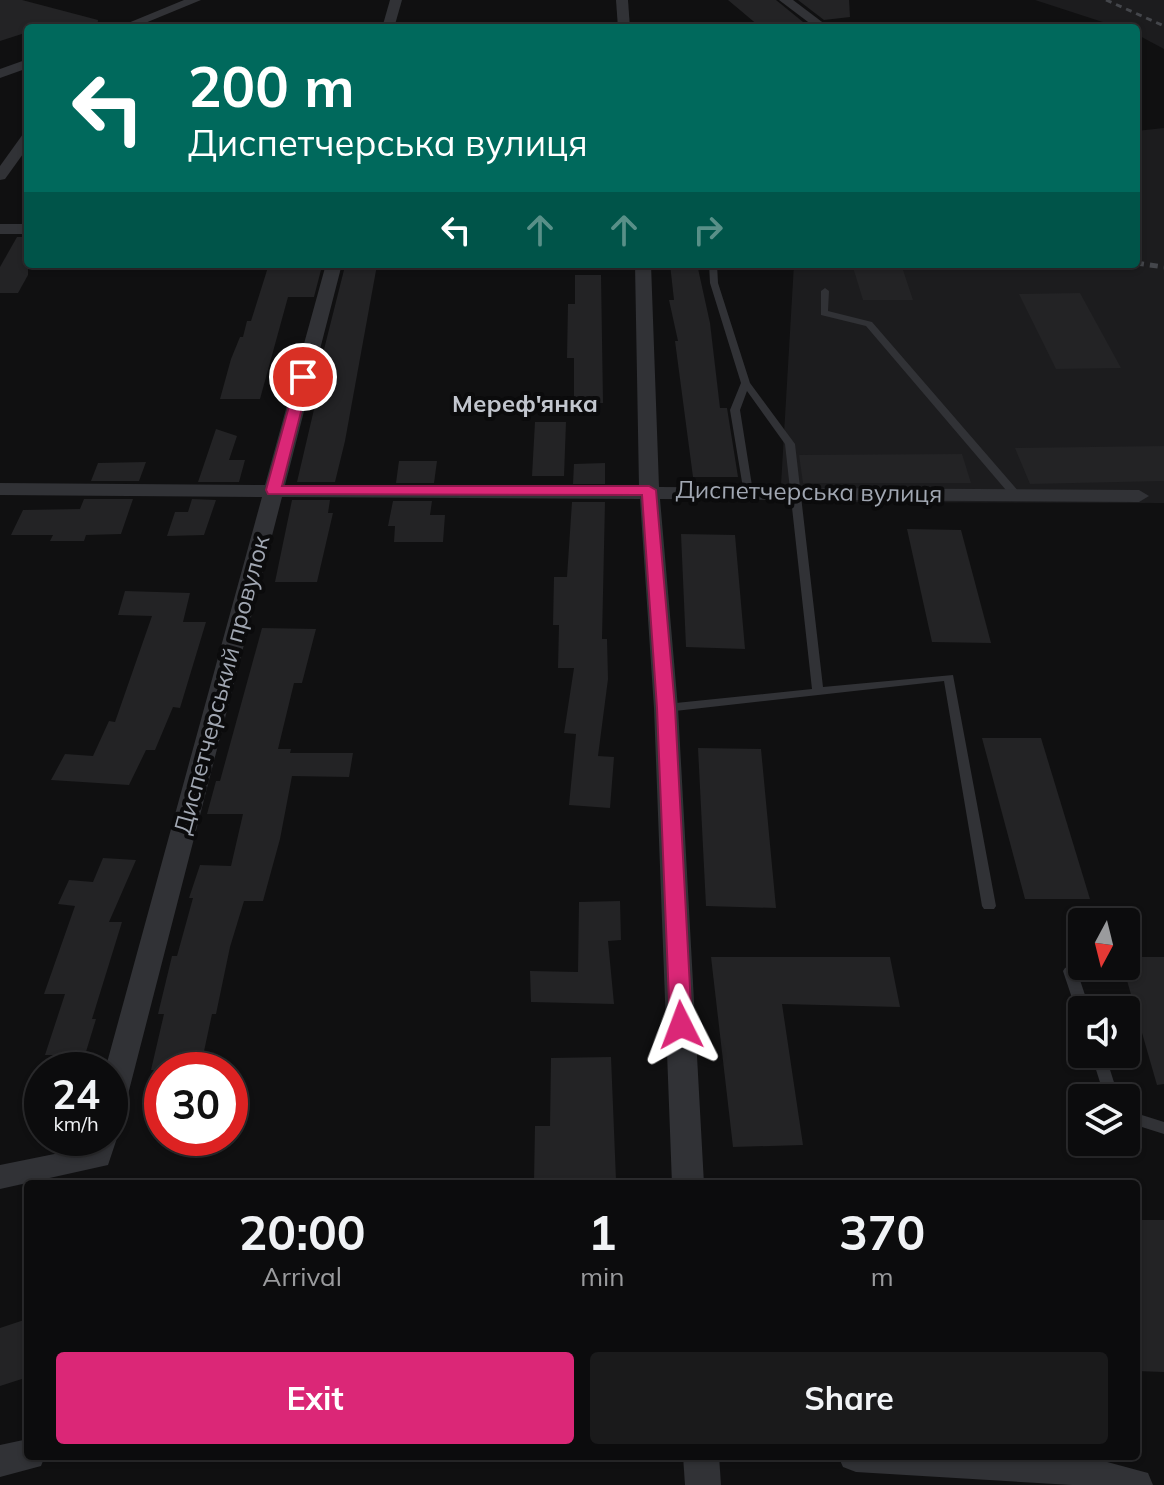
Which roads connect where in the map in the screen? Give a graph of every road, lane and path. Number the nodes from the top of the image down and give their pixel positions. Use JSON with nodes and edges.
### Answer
{"nodes":[{"id":1,"x":195,"y":0,"type":"edge"},
{"id":2,"x":396,"y":0,"type":"edge"},
{"id":3,"x":622,"y":0,"type":"edge"},
{"id":4,"x":785,"y":0,"type":"edge"},
{"id":5,"x":132,"y":24,"type":"edge"},
{"id":6,"x":389,"y":24,"type":"edge"},
{"id":7,"x":624,"y":24,"type":"edge"},
{"id":8,"x":818,"y":24,"type":"edge"},
{"id":9,"x":24,"y":65,"type":"edge"},
{"id":10,"x":0,"y":74,"type":"edge"},
{"id":11,"x":24,"y":143,"type":"edge"},
{"id":12,"x":0,"y":176,"type":"edge"},
{"id":13,"x":0,"y":229,"type":"edge"},
{"id":14,"x":24,"y":229,"type":"edge"},
{"id":15,"x":333,"y":268,"type":"edge"},
{"id":16,"x":643,"y":268,"type":"edge"},
{"id":17,"x":713,"y":268,"type":"edge"},
{"id":18,"x":825,"y":291,"type":"dead end"},
{"id":19,"x":746,"y":383,"type":"junction"},
{"id":20,"x":0,"y":489,"type":"edge"},
{"id":21,"x":273,"y":490,"type":"junction"},
{"id":22,"x":649,"y":490,"type":"junction"},
{"id":23,"x":748,"y":492,"type":"junction"},
{"id":24,"x":796,"y":492,"type":"junction"},
{"id":25,"x":1015,"y":494,"type":"junction"},
{"id":26,"x":1139,"y":496,"type":"dead end"},
{"id":27,"x":818,"y":692,"type":"junction"},
{"id":28,"x":666,"y":708,"type":"junction"},
{"id":29,"x":989,"y":906,"type":"dead end"},
{"id":30,"x":124,"y":1052,"type":"edge"},
{"id":31,"x":1140,"y":1120,"type":"edge"},
{"id":32,"x":1164,"y":1128,"type":"edge"},
{"id":33,"x":97,"y":1156,"type":"edge"},
{"id":34,"x":0,"y":1177,"type":"edge"},
{"id":35,"x":688,"y":1180,"type":"edge"},
{"id":36,"x":24,"y":1456,"type":"edge"},
{"id":37,"x":701,"y":1460,"type":"edge"},
{"id":38,"x":923,"y":1460,"type":"edge"},
{"id":39,"x":0,"y":1461,"type":"edge"},
{"id":40,"x":703,"y":1485,"type":"edge"},
{"id":41,"x":1135,"y":1485,"type":"edge"}],
"edges":[{"from":1,"to":5,"type":"street"},
{"from":2,"to":6,"type":"street"},
{"from":3,"to":7,"type":"street"},
{"from":4,"to":8,"type":"street"},
{"from":9,"to":10,"type":"street"},
{"from":11,"to":12,"type":"street"},
{"from":13,"to":14,"type":"street"},
{"from":15,"to":21,"type":"street","name":"Диспетчерський провулок"},
{"from":16,"to":22,"type":"street"},
{"from":17,"to":19,"type":"lane"},
{"from":18,"to":25,"type":"lane"},
{"from":19,"to":23,"type":"lane"},
{"from":19,"to":24,"type":"lane"},
{"from":20,"to":21,"type":"street","name":"Диспетчерська вулиця"},
{"from":21,"to":22,"type":"street","name":"Диспетчерська вулиця"},
{"from":21,"to":30,"type":"street","name":"Диспетчерський провулок"},
{"from":22,"to":23,"type":"street","name":"Диспетчерська вулиця"},
{"from":22,"to":28,"type":"street"},
{"from":23,"to":24,"type":"street","name":"Диспетчерська вулиця"},
{"from":24,"to":25,"type":"street","name":"Диспетчерська вулиця"},
{"from":24,"to":27,"type":"lane"},
{"from":25,"to":26,"type":"street","name":"Диспетчерська вулиця"},
{"from":27,"to":28,"type":"lane"},
{"from":27,"to":29,"type":"lane"},
{"from":28,"to":35,"type":"street"},
{"from":31,"to":32,"type":"lane"},
{"from":33,"to":34,"type":"street"},
{"from":36,"to":39,"type":"street"},
{"from":37,"to":40,"type":"street"},
{"from":38,"to":41,"type":"street"}]}
